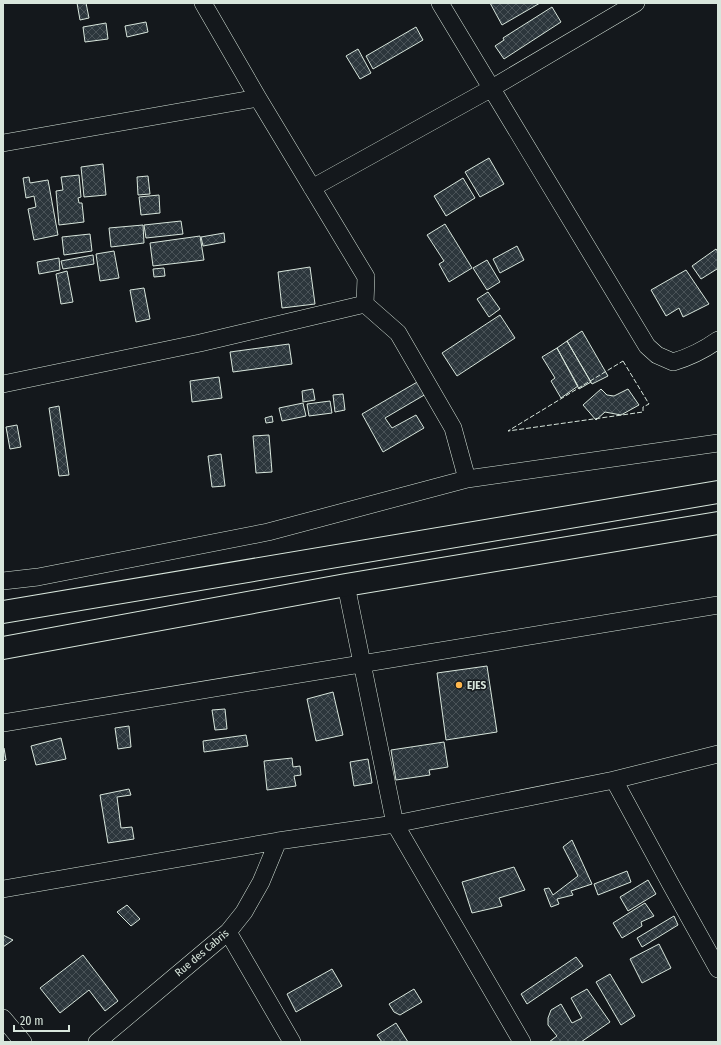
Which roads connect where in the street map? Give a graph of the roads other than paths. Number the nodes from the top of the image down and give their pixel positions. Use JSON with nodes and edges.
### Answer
{"nodes":[{"id":1,"x":204,"y":3,"type":"edge"},
{"id":2,"x":440,"y":3,"type":"edge"},
{"id":3,"x":636,"y":3,"type":"edge"},
{"id":4,"x":492,"y":88,"type":"junction"},
{"id":5,"x":258,"y":98,"type":"junction"},
{"id":6,"x":3,"y":143,"type":"edge"},
{"id":7,"x":312,"y":188,"type":"junction"},
{"id":8,"x":365,"y":304,"type":"junction"},
{"id":9,"x":718,"y":340,"type":"edge"},
{"id":10,"x":3,"y":384,"type":"edge"},
{"id":11,"x":718,"y":443,"type":"edge"},
{"id":12,"x":467,"y":479,"type":"junction"},
{"id":13,"x":718,"y":492,"type":"edge"},
{"id":14,"x":718,"y":523,"type":"edge"},
{"id":15,"x":3,"y":581,"type":"edge"},
{"id":16,"x":346,"y":585,"type":"junction"},
{"id":17,"x":718,"y":605,"type":"edge"},
{"id":18,"x":3,"y":612,"type":"edge"},
{"id":19,"x":3,"y":648,"type":"edge"},
{"id":20,"x":362,"y":664,"type":"junction"},
{"id":21,"x":3,"y":723,"type":"edge"},
{"id":22,"x":718,"y":754,"type":"edge"},
{"id":23,"x":614,"y":780,"type":"junction"},
{"id":24,"x":395,"y":824,"type":"junction"},
{"id":25,"x":278,"y":841,"type":"junction"},
{"id":26,"x":3,"y":889,"type":"edge"},
{"id":27,"x":228,"y":932,"type":"junction"},
{"id":28,"x":718,"y":969,"type":"edge"},
{"id":29,"x":3,"y":1018,"type":"edge"},
{"id":30,"x":23,"y":1042,"type":"edge"},
{"id":31,"x":97,"y":1042,"type":"edge"},
{"id":32,"x":292,"y":1042,"type":"edge"},
{"id":33,"x":522,"y":1042,"type":"edge"}],
"edges":[{"from":1,"to":5,"type":"street"},
{"from":2,"to":4,"type":"street"},
{"from":3,"to":4,"type":"street"},
{"from":4,"to":7,"type":"street"},
{"from":4,"to":9,"type":"street"},
{"from":5,"to":6,"type":"street"},
{"from":5,"to":7,"type":"street"},
{"from":7,"to":8,"type":"street"},
{"from":8,"to":10,"type":"street"},
{"from":8,"to":12,"type":"street"},
{"from":11,"to":12,"type":"street"},
{"from":12,"to":15,"type":"street"},
{"from":13,"to":18,"type":"main road"},
{"from":14,"to":16,"type":"main road"},
{"from":16,"to":19,"type":"main road"},
{"from":16,"to":20,"type":"street"},
{"from":17,"to":20,"type":"street"},
{"from":20,"to":21,"type":"street"},
{"from":20,"to":24,"type":"street"},
{"from":22,"to":23,"type":"street"},
{"from":23,"to":24,"type":"street"},
{"from":23,"to":28,"type":"street"},
{"from":24,"to":25,"type":"street"},
{"from":24,"to":33,"type":"street"},
{"from":25,"to":26,"type":"street"},
{"from":25,"to":27,"type":"street","name":"Rue des Cabris"},
{"from":27,"to":31,"type":"street","name":"Rue des Cabris"},
{"from":27,"to":32,"type":"street"},
{"from":29,"to":30,"type":"street"}]}
